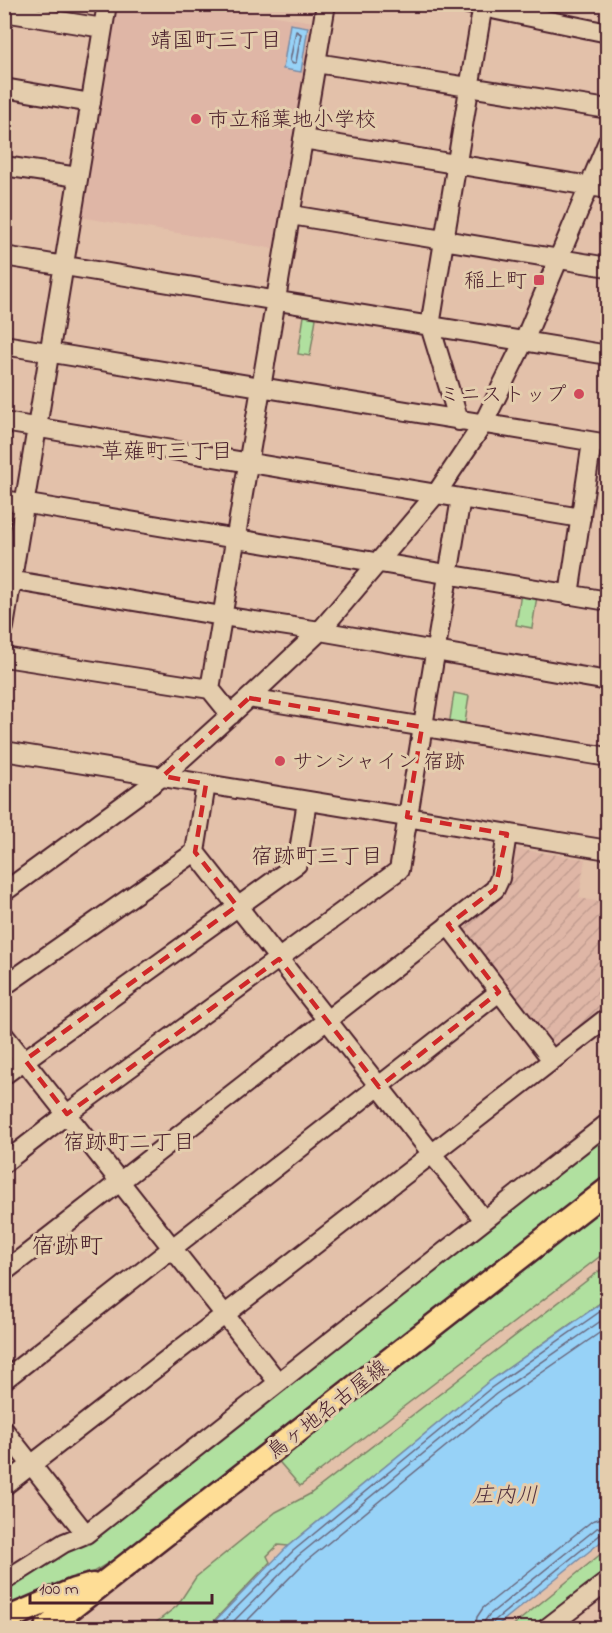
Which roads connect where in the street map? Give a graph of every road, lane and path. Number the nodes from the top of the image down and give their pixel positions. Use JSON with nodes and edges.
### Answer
{"nodes":[{"id":1,"x":107,"y":4,"type":"edge"},
{"id":2,"x":326,"y":4,"type":"edge"},
{"id":3,"x":478,"y":5,"type":"edge"},
{"id":4,"x":4,"y":12,"type":"edge"},
{"id":5,"x":104,"y":28,"type":"junction"},
{"id":6,"x":608,"y":33,"type":"edge"},
{"id":7,"x":316,"y":63,"type":"junction"},
{"id":8,"x":469,"y":87,"type":"junction"},
{"id":9,"x":4,"y":88,"type":"edge"},
{"id":10,"x":91,"y":103,"type":"junction"},
{"id":11,"x":608,"y":109,"type":"edge"},
{"id":12,"x":303,"y":139,"type":"junction"},
{"id":13,"x":608,"y":141,"type":"edge"},
{"id":14,"x":456,"y":164,"type":"junction"},
{"id":15,"x":4,"y":166,"type":"edge"},
{"id":16,"x":78,"y":177,"type":"junction"},
{"id":17,"x":589,"y":186,"type":"junction"},
{"id":18,"x":608,"y":189,"type":"edge"},
{"id":19,"x":291,"y":215,"type":"junction"},
{"id":20,"x":444,"y":240,"type":"junction"},
{"id":21,"x":4,"y":256,"type":"edge"},
{"id":22,"x":559,"y":259,"type":"junction"},
{"id":23,"x":63,"y":266,"type":"junction"},
{"id":24,"x":608,"y":267,"type":"edge"},
{"id":25,"x":276,"y":300,"type":"junction"},
{"id":26,"x":430,"y":326,"type":"junction"},
{"id":27,"x":524,"y":341,"type":"junction"},
{"id":28,"x":4,"y":345,"type":"edge"},
{"id":29,"x":49,"y":352,"type":"junction"},
{"id":30,"x":608,"y":355,"type":"edge"},
{"id":31,"x":261,"y":387,"type":"junction"},
{"id":32,"x":459,"y":421,"type":"junction"},
{"id":33,"x":4,"y":422,"type":"edge"},
{"id":34,"x":483,"y":424,"type":"junction"},
{"id":35,"x":37,"y":427,"type":"junction"},
{"id":36,"x":600,"y":443,"type":"edge"},
{"id":37,"x":248,"y":463,"type":"junction"},
{"id":38,"x":436,"y":494,"type":"junction"},
{"id":39,"x":461,"y":498,"type":"junction"},
{"id":40,"x":4,"y":500,"type":"edge"},
{"id":41,"x":25,"y":504,"type":"junction"},
{"id":42,"x":581,"y":518,"type":"junction"},
{"id":43,"x":236,"y":538,"type":"junction"},
{"id":44,"x":378,"y":562,"type":"junction"},
{"id":45,"x":449,"y":574,"type":"junction"},
{"id":46,"x":8,"y":580,"type":"edge"},
{"id":47,"x":569,"y":595,"type":"junction"},
{"id":48,"x":608,"y":601,"type":"edge"},
{"id":49,"x":222,"y":616,"type":"junction"},
{"id":50,"x":4,"y":627,"type":"edge"},
{"id":51,"x":320,"y":631,"type":"junction"},
{"id":52,"x":435,"y":651,"type":"junction"},
{"id":53,"x":4,"y":657,"type":"edge"},
{"id":54,"x":608,"y":681,"type":"edge"},
{"id":55,"x":210,"y":689,"type":"junction"},
{"id":56,"x":249,"y":698,"type":"junction"},
{"id":57,"x":231,"y":715,"type":"junction"},
{"id":58,"x":422,"y":727,"type":"junction"},
{"id":59,"x":4,"y":751,"type":"edge"},
{"id":60,"x":608,"y":757,"type":"edge"},
{"id":61,"x":163,"y":776,"type":"junction"},
{"id":62,"x":206,"y":784,"type":"junction"},
{"id":63,"x":307,"y":801,"type":"junction"},
{"id":64,"x":407,"y":817,"type":"junction"},
{"id":65,"x":507,"y":834,"type":"junction"},
{"id":66,"x":608,"y":850,"type":"edge"},
{"id":67,"x":195,"y":852,"type":"junction"},
{"id":68,"x":4,"y":892,"type":"edge"},
{"id":69,"x":237,"y":906,"type":"junction"},
{"id":70,"x":448,"y":926,"type":"junction"},
{"id":71,"x":279,"y":959,"type":"junction"},
{"id":72,"x":4,"y":986,"type":"edge"},
{"id":73,"x":499,"y":992,"type":"junction"},
{"id":74,"x":608,"y":1017,"type":"edge"},
{"id":75,"x":327,"y":1020,"type":"junction"},
{"id":76,"x":4,"y":1035,"type":"edge"},
{"id":77,"x":25,"y":1060,"type":"junction"},
{"id":78,"x":552,"y":1060,"type":"junction"},
{"id":79,"x":4,"y":1075,"type":"edge"},
{"id":80,"x":379,"y":1087,"type":"junction"},
{"id":81,"x":67,"y":1114,"type":"junction"},
{"id":82,"x":608,"y":1123,"type":"edge"},
{"id":83,"x":432,"y":1153,"type":"junction"},
{"id":84,"x":4,"y":1163,"type":"edge"},
{"id":85,"x":120,"y":1181,"type":"junction"},
{"id":86,"x":608,"y":1189,"type":"edge"},
{"id":87,"x":484,"y":1220,"type":"junction"},
{"id":88,"x":173,"y":1249,"type":"junction"},
{"id":89,"x":4,"y":1272,"type":"edge"},
{"id":90,"x":226,"y":1315,"type":"junction"},
{"id":91,"x":4,"y":1380,"type":"edge"},
{"id":92,"x":278,"y":1382,"type":"junction"},
{"id":93,"x":4,"y":1430,"type":"edge"},
{"id":94,"x":32,"y":1464,"type":"junction"},
{"id":95,"x":4,"y":1486,"type":"edge"},
{"id":96,"x":86,"y":1534,"type":"junction"},
{"id":97,"x":108,"y":1580,"type":"junction"},
{"id":98,"x":4,"y":1581,"type":"edge"},
{"id":99,"x":608,"y":1581,"type":"edge"},
{"id":100,"x":4,"y":1620,"type":"edge"},
{"id":101,"x":46,"y":1629,"type":"edge"},
{"id":102,"x":547,"y":1629,"type":"edge"}],
"edges":[{"from":1,"to":5,"type":"street"},
{"from":2,"to":7,"type":"street"},
{"from":3,"to":6,"type":"street"},
{"from":3,"to":8,"type":"street"},
{"from":4,"to":5,"type":"street"},
{"from":5,"to":10,"type":"street"},
{"from":7,"to":8,"type":"street"},
{"from":7,"to":12,"type":"street"},
{"from":8,"to":11,"type":"street"},
{"from":8,"to":14,"type":"street"},
{"from":9,"to":10,"type":"street"},
{"from":10,"to":16,"type":"street"},
{"from":12,"to":14,"type":"street"},
{"from":12,"to":19,"type":"street"},
{"from":13,"to":17,"type":"street"},
{"from":14,"to":17,"type":"street"},
{"from":14,"to":20,"type":"street"},
{"from":15,"to":16,"type":"street"},
{"from":16,"to":23,"type":"street"},
{"from":17,"to":18,"type":"street"},
{"from":17,"to":22,"type":"street"},
{"from":19,"to":20,"type":"street"},
{"from":19,"to":25,"type":"street"},
{"from":20,"to":22,"type":"street"},
{"from":20,"to":26,"type":"street"},
{"from":21,"to":23,"type":"street"},
{"from":22,"to":24,"type":"street"},
{"from":22,"to":27,"type":"street"},
{"from":23,"to":25,"type":"street"},
{"from":23,"to":29,"type":"street"},
{"from":25,"to":26,"type":"street"},
{"from":25,"to":31,"type":"street"},
{"from":26,"to":27,"type":"street"},
{"from":26,"to":32,"type":"street"},
{"from":27,"to":30,"type":"street"},
{"from":27,"to":34,"type":"street"},
{"from":28,"to":29,"type":"street"},
{"from":29,"to":31,"type":"street"},
{"from":29,"to":35,"type":"street"},
{"from":31,"to":32,"type":"street"},
{"from":31,"to":37,"type":"street"},
{"from":32,"to":34,"type":"street"},
{"from":33,"to":35,"type":"street"},
{"from":34,"to":36,"type":"street"},
{"from":34,"to":38,"type":"street"},
{"from":35,"to":37,"type":"street"},
{"from":35,"to":41,"type":"street"},
{"from":36,"to":42,"type":"street"},
{"from":37,"to":38,"type":"street"},
{"from":37,"to":43,"type":"street"},
{"from":38,"to":39,"type":"street"},
{"from":38,"to":44,"type":"street"},
{"from":39,"to":42,"type":"street"},
{"from":39,"to":45,"type":"street"},
{"from":40,"to":41,"type":"street"},
{"from":41,"to":43,"type":"street"},
{"from":41,"to":46,"type":"street"},
{"from":42,"to":47,"type":"street"},
{"from":43,"to":44,"type":"street"},
{"from":43,"to":49,"type":"street"},
{"from":44,"to":45,"type":"street"},
{"from":44,"to":51,"type":"street"},
{"from":45,"to":47,"type":"street"},
{"from":45,"to":52,"type":"street"},
{"from":46,"to":49,"type":"street"},
{"from":46,"to":50,"type":"street"},
{"from":47,"to":48,"type":"street"},
{"from":49,"to":51,"type":"street"},
{"from":49,"to":55,"type":"street"},
{"from":51,"to":52,"type":"street"},
{"from":51,"to":56,"type":"street"},
{"from":52,"to":54,"type":"street"},
{"from":52,"to":58,"type":"street"},
{"from":53,"to":55,"type":"street"},
{"from":55,"to":57,"type":"street"},
{"from":56,"to":57,"type":"street"},
{"from":56,"to":58,"type":"street"},
{"from":57,"to":61,"type":"street"},
{"from":58,"to":60,"type":"street"},
{"from":58,"to":64,"type":"street"},
{"from":59,"to":61,"type":"street"},
{"from":61,"to":62,"type":"street"},
{"from":61,"to":68,"type":"street"},
{"from":62,"to":63,"type":"street"},
{"from":62,"to":67,"type":"street"},
{"from":63,"to":64,"type":"street"},
{"from":63,"to":69,"type":"street"},
{"from":64,"to":65,"type":"street"},
{"from":64,"to":71,"type":"street"},
{"from":65,"to":66,"type":"street"},
{"from":65,"to":70,"type":"street"},
{"from":67,"to":69,"type":"street"},
{"from":67,"to":72,"type":"street"},
{"from":69,"to":71,"type":"street"},
{"from":69,"to":77,"type":"street"},
{"from":70,"to":73,"type":"street"},
{"from":70,"to":75,"type":"street"},
{"from":71,"to":75,"type":"street"},
{"from":71,"to":81,"type":"street"},
{"from":73,"to":78,"type":"street"},
{"from":73,"to":80,"type":"street"},
{"from":74,"to":78,"type":"street"},
{"from":75,"to":80,"type":"street"},
{"from":75,"to":85,"type":"street"},
{"from":76,"to":77,"type":"street"},
{"from":77,"to":79,"type":"street"},
{"from":77,"to":81,"type":"street"},
{"from":78,"to":83,"type":"street"},
{"from":80,"to":83,"type":"street"},
{"from":80,"to":88,"type":"street"},
{"from":81,"to":84,"type":"street"},
{"from":81,"to":85,"type":"street"},
{"from":82,"to":87,"type":"street"},
{"from":83,"to":87,"type":"street"},
{"from":83,"to":90,"type":"street"},
{"from":85,"to":88,"type":"street"},
{"from":85,"to":89,"type":"street"},
{"from":86,"to":97,"type":"main road","name":"鳥ヶ地名古屋線"},
{"from":87,"to":92,"type":"street"},
{"from":88,"to":90,"type":"street"},
{"from":88,"to":91,"type":"street"},
{"from":90,"to":92,"type":"street"},
{"from":90,"to":94,"type":"street"},
{"from":92,"to":96,"type":"street"},
{"from":93,"to":94,"type":"street"},
{"from":94,"to":95,"type":"street"},
{"from":94,"to":96,"type":"street"},
{"from":96,"to":98,"type":"street"},
{"from":97,"to":100,"type":"main road"},
{"from":97,"to":101,"type":"main road","name":"鳥ヶ地名古屋線"},
{"from":99,"to":102,"type":"street"}]}
